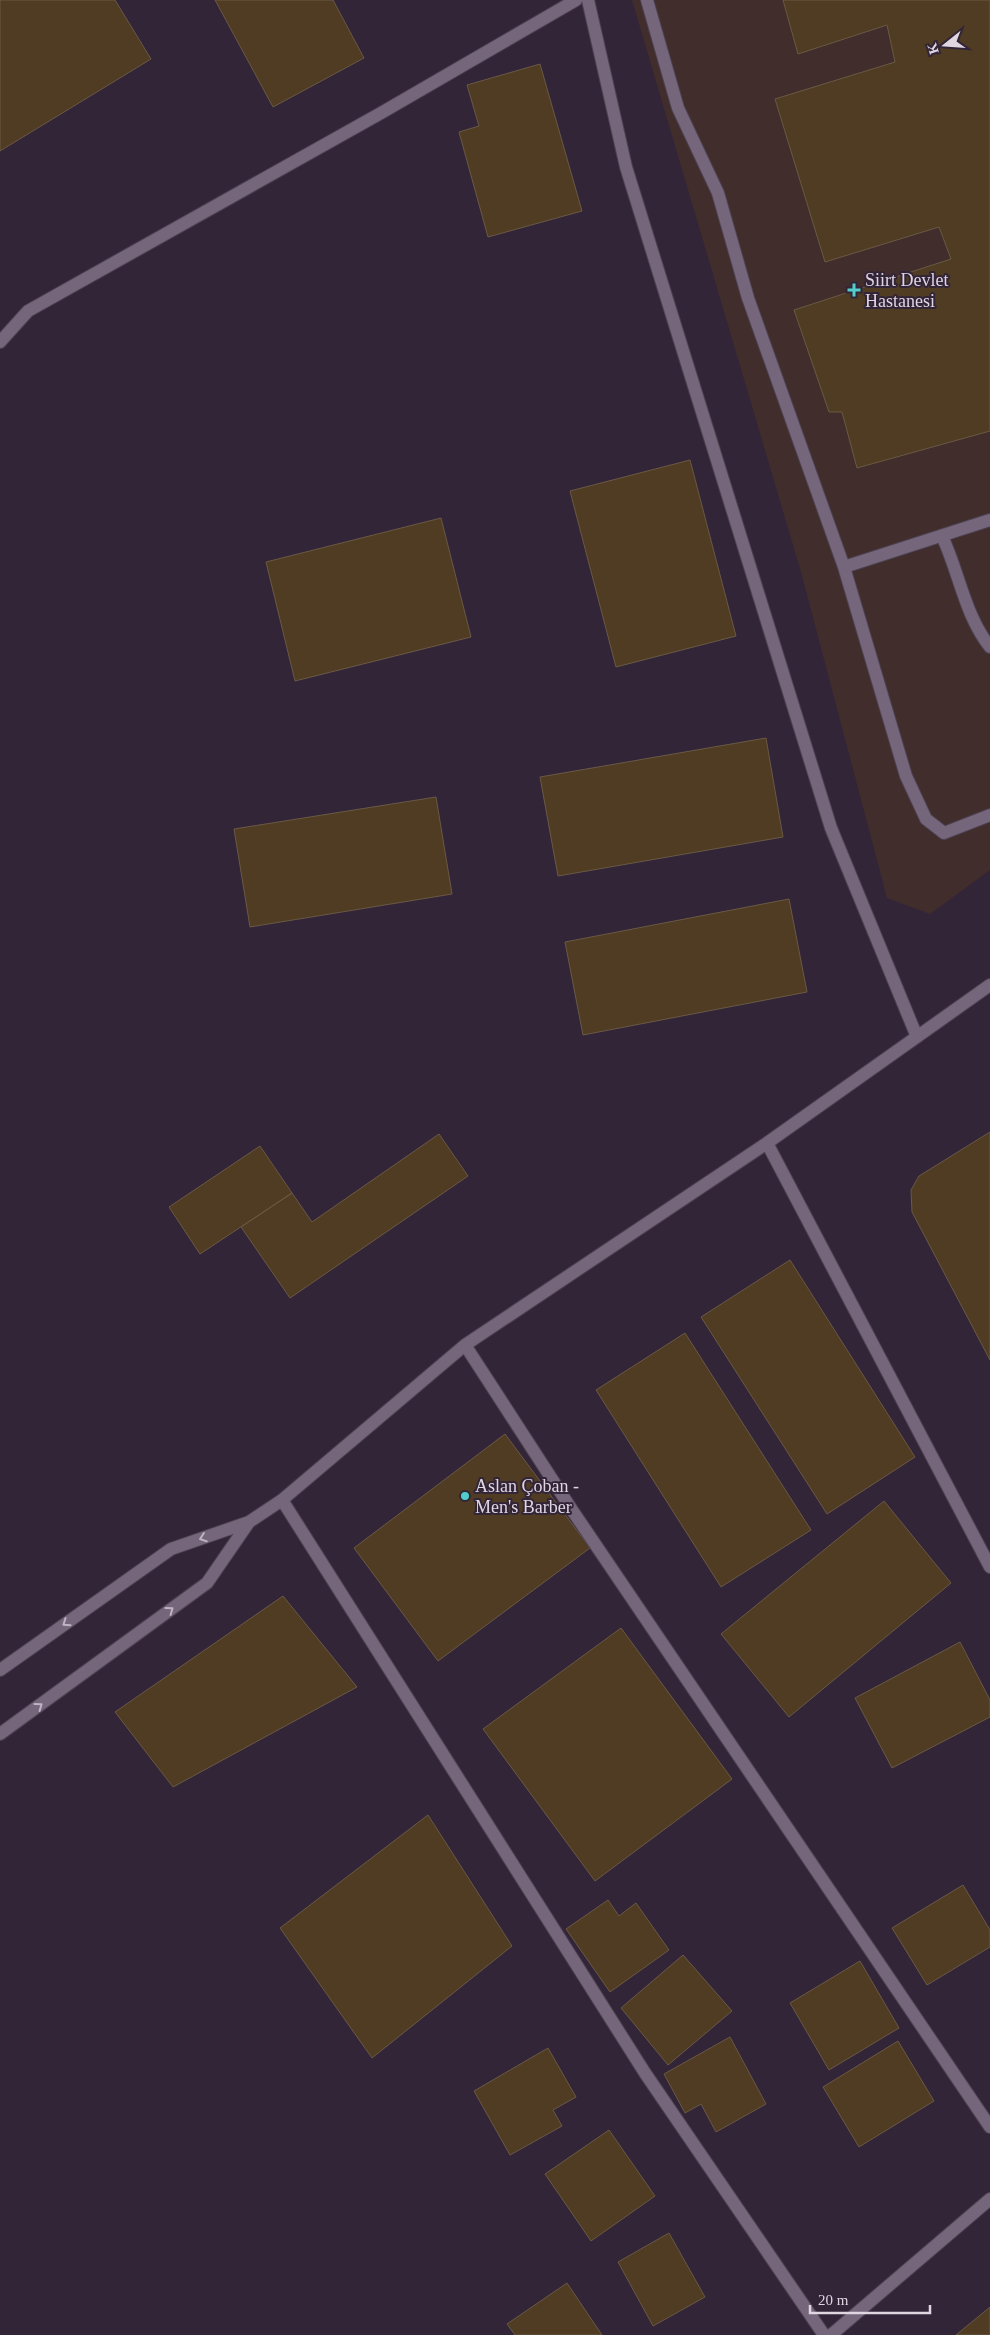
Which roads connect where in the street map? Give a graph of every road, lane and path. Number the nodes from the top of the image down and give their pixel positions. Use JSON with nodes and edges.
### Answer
{"nodes":[{"id":1,"x":576,"y":0,"type":"edge"},
{"id":2,"x":588,"y":0,"type":"edge"},
{"id":3,"x":647,"y":0,"type":"edge"},
{"id":4,"x":0,"y":342,"type":"edge"},
{"id":5,"x":990,"y":520,"type":"edge"},
{"id":6,"x":942,"y":536,"type":"junction"},
{"id":7,"x":844,"y":567,"type":"junction"},
{"id":8,"x":990,"y":647,"type":"edge"},
{"id":9,"x":990,"y":815,"type":"edge"},
{"id":10,"x":990,"y":985,"type":"edge"},
{"id":11,"x":917,"y":1037,"type":"junction"},
{"id":12,"x":766,"y":1143,"type":"junction"},
{"id":13,"x":465,"y":1345,"type":"junction"},
{"id":14,"x":282,"y":1500,"type":"junction"},
{"id":15,"x":249,"y":1522,"type":"junction"},
{"id":16,"x":990,"y":1568,"type":"edge"},
{"id":17,"x":0,"y":1670,"type":"edge"},
{"id":18,"x":0,"y":1734,"type":"edge"},
{"id":19,"x":990,"y":2127,"type":"edge"},
{"id":20,"x":990,"y":2199,"type":"edge"},
{"id":21,"x":824,"y":2335,"type":"edge"},
{"id":22,"x":831,"y":2335,"type":"edge"}],
"edges":[{"from":1,"to":4,"type":"street"},
{"from":2,"to":11,"type":"street"},
{"from":3,"to":7,"type":"street"},
{"from":5,"to":6,"type":"street"},
{"from":6,"to":7,"type":"street"},
{"from":6,"to":8,"type":"street"},
{"from":7,"to":9,"type":"street"},
{"from":10,"to":11,"type":"street"},
{"from":11,"to":12,"type":"street"},
{"from":12,"to":13,"type":"street"},
{"from":12,"to":16,"type":"street"},
{"from":13,"to":14,"type":"street"},
{"from":13,"to":19,"type":"street"},
{"from":14,"to":15,"type":"street"},
{"from":14,"to":21,"type":"street"},
{"from":15,"to":17,"type":"street","one_way":true},
{"from":18,"to":15,"type":"street","one_way":true},
{"from":20,"to":22,"type":"street"}]}
